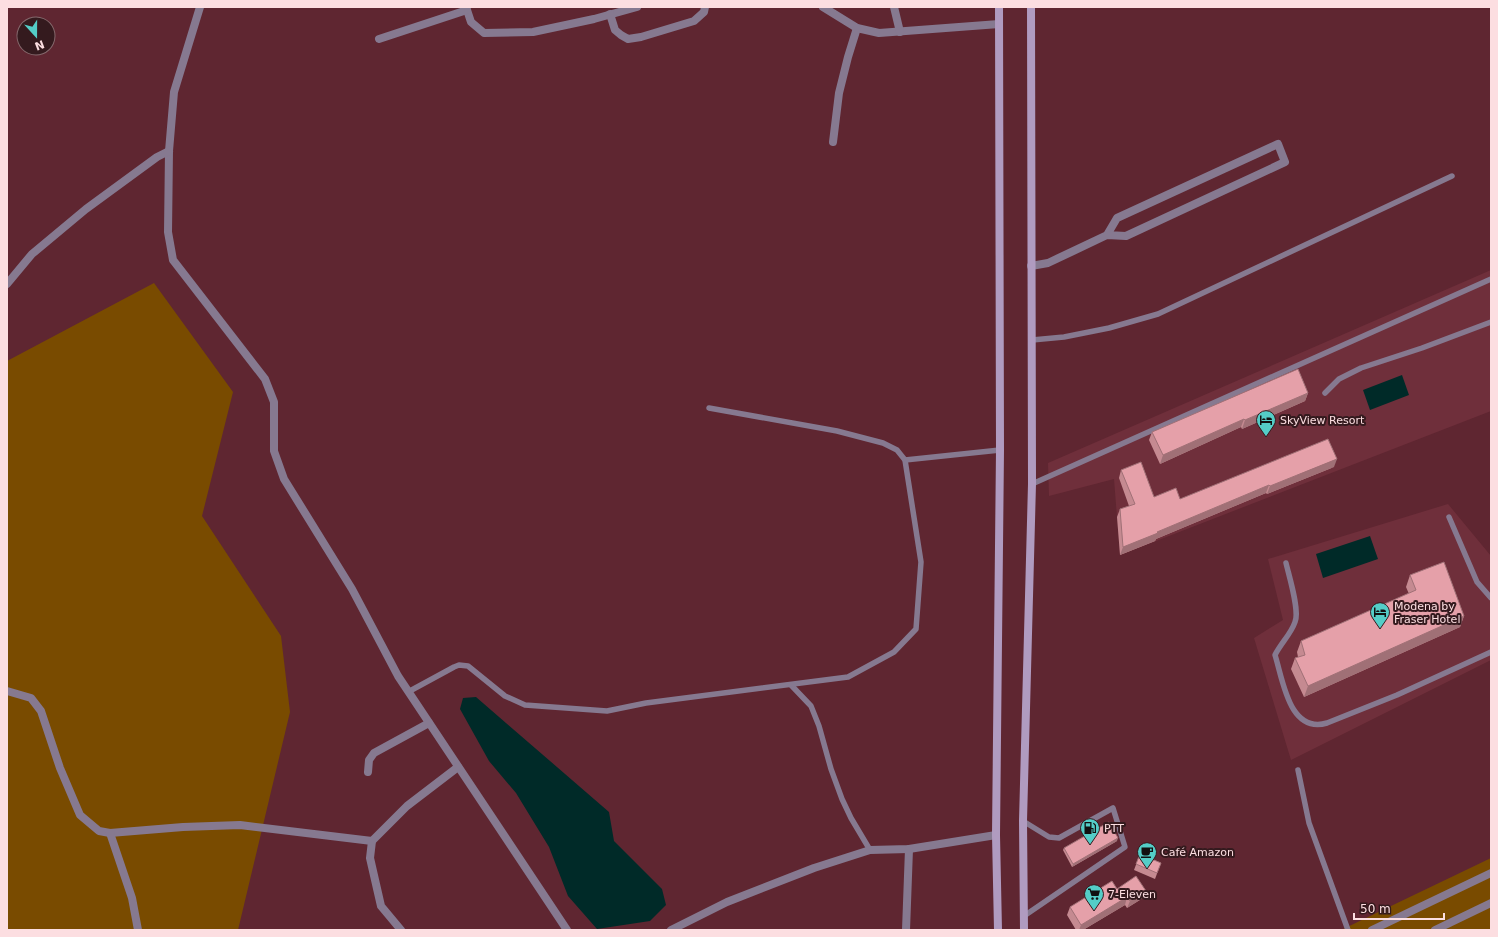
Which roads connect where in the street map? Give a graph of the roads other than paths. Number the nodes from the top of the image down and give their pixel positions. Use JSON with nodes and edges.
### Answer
{"nodes":[{"id":1,"x":200,"y":7,"type":"edge"},
{"id":2,"x":637,"y":7,"type":"edge"},
{"id":3,"x":705,"y":7,"type":"edge"},
{"id":4,"x":823,"y":7,"type":"edge"},
{"id":5,"x":894,"y":7,"type":"edge"},
{"id":6,"x":999,"y":7,"type":"edge"},
{"id":7,"x":1031,"y":7,"type":"edge"},
{"id":8,"x":467,"y":8,"type":"edge"},
{"id":9,"x":610,"y":14,"type":"junction"},
{"id":10,"x":999,"y":24,"type":"junction"},
{"id":11,"x":857,"y":28,"type":"junction"},
{"id":12,"x":900,"y":32,"type":"junction"},
{"id":13,"x":379,"y":39,"type":"dead end"},
{"id":14,"x":833,"y":142,"type":"dead end"},
{"id":15,"x":170,"y":152,"type":"junction"},
{"id":16,"x":1452,"y":176,"type":"dead end"},
{"id":17,"x":1107,"y":235,"type":"junction"},
{"id":18,"x":1032,"y":266,"type":"junction"},
{"id":19,"x":1491,"y":279,"type":"edge"},
{"id":20,"x":7,"y":284,"type":"edge"},
{"id":21,"x":1491,"y":322,"type":"edge"},
{"id":22,"x":1032,"y":340,"type":"junction"},
{"id":23,"x":1325,"y":393,"type":"dead end"},
{"id":24,"x":710,"y":408,"type":"dead end"},
{"id":25,"x":1000,"y":450,"type":"junction"},
{"id":26,"x":905,"y":460,"type":"junction"},
{"id":27,"x":1032,"y":484,"type":"junction"},
{"id":28,"x":1449,"y":517,"type":"dead end"},
{"id":29,"x":1286,"y":563,"type":"dead end"},
{"id":30,"x":1491,"y":598,"type":"edge"},
{"id":31,"x":1491,"y":652,"type":"edge"},
{"id":32,"x":791,"y":685,"type":"junction"},
{"id":33,"x":7,"y":691,"type":"edge"},
{"id":34,"x":408,"y":692,"type":"junction"},
{"id":35,"x":429,"y":723,"type":"junction"},
{"id":36,"x":458,"y":767,"type":"junction"},
{"id":37,"x":1298,"y":770,"type":"dead end"},
{"id":38,"x":368,"y":772,"type":"dead end"},
{"id":39,"x":1023,"y":821,"type":"junction"},
{"id":40,"x":110,"y":833,"type":"junction"},
{"id":41,"x":996,"y":835,"type":"junction"},
{"id":42,"x":372,"y":841,"type":"junction"},
{"id":43,"x":908,"y":849,"type":"junction"},
{"id":44,"x":870,"y":850,"type":"junction"},
{"id":45,"x":1491,"y":873,"type":"edge"},
{"id":46,"x":1491,"y":903,"type":"edge"},
{"id":47,"x":1024,"y":916,"type":"junction"},
{"id":48,"x":138,"y":930,"type":"edge"},
{"id":49,"x":401,"y":930,"type":"edge"},
{"id":50,"x":567,"y":930,"type":"edge"},
{"id":51,"x":671,"y":930,"type":"edge"},
{"id":52,"x":906,"y":930,"type":"edge"},
{"id":53,"x":998,"y":930,"type":"edge"},
{"id":54,"x":1024,"y":930,"type":"edge"},
{"id":55,"x":1348,"y":930,"type":"edge"},
{"id":56,"x":1372,"y":930,"type":"edge"},
{"id":57,"x":1435,"y":930,"type":"edge"}],
"edges":[{"from":1,"to":15,"type":"street"},
{"from":2,"to":9,"type":"street"},
{"from":3,"to":9,"type":"street"},
{"from":4,"to":11,"type":"street"},
{"from":5,"to":12,"type":"street"},
{"from":6,"to":10,"type":"main road"},
{"from":7,"to":18,"type":"main road"},
{"from":8,"to":9,"type":"street"},
{"from":8,"to":13,"type":"street"},
{"from":10,"to":12,"type":"street"},
{"from":10,"to":25,"type":"main road"},
{"from":11,"to":12,"type":"street"},
{"from":11,"to":14,"type":"street"},
{"from":15,"to":20,"type":"street"},
{"from":15,"to":34,"type":"street"},
{"from":16,"to":22,"type":"lane"},
{"from":17,"to":17,"type":"street"},
{"from":17,"to":18,"type":"street"},
{"from":18,"to":22,"type":"main road"},
{"from":19,"to":27,"type":"lane"},
{"from":21,"to":23,"type":"lane"},
{"from":22,"to":27,"type":"main road"},
{"from":24,"to":26,"type":"lane"},
{"from":25,"to":26,"type":"lane"},
{"from":25,"to":41,"type":"main road"},
{"from":26,"to":32,"type":"lane"},
{"from":27,"to":39,"type":"main road"},
{"from":28,"to":30,"type":"lane"},
{"from":29,"to":31,"type":"lane"},
{"from":32,"to":34,"type":"lane"},
{"from":32,"to":44,"type":"lane"},
{"from":33,"to":40,"type":"street"},
{"from":34,"to":35,"type":"street"},
{"from":35,"to":36,"type":"street"},
{"from":35,"to":38,"type":"street"},
{"from":36,"to":42,"type":"street"},
{"from":36,"to":50,"type":"street"},
{"from":37,"to":55,"type":"lane"},
{"from":39,"to":47,"type":"main road"},
{"from":39,"to":47,"type":"lane"},
{"from":40,"to":42,"type":"street"},
{"from":40,"to":48,"type":"street"},
{"from":41,"to":43,"type":"street"},
{"from":41,"to":53,"type":"main road"},
{"from":42,"to":49,"type":"street"},
{"from":43,"to":44,"type":"street"},
{"from":43,"to":52,"type":"street"},
{"from":44,"to":51,"type":"street"},
{"from":45,"to":56,"type":"street"},
{"from":46,"to":57,"type":"street"},
{"from":47,"to":54,"type":"main road"}]}
